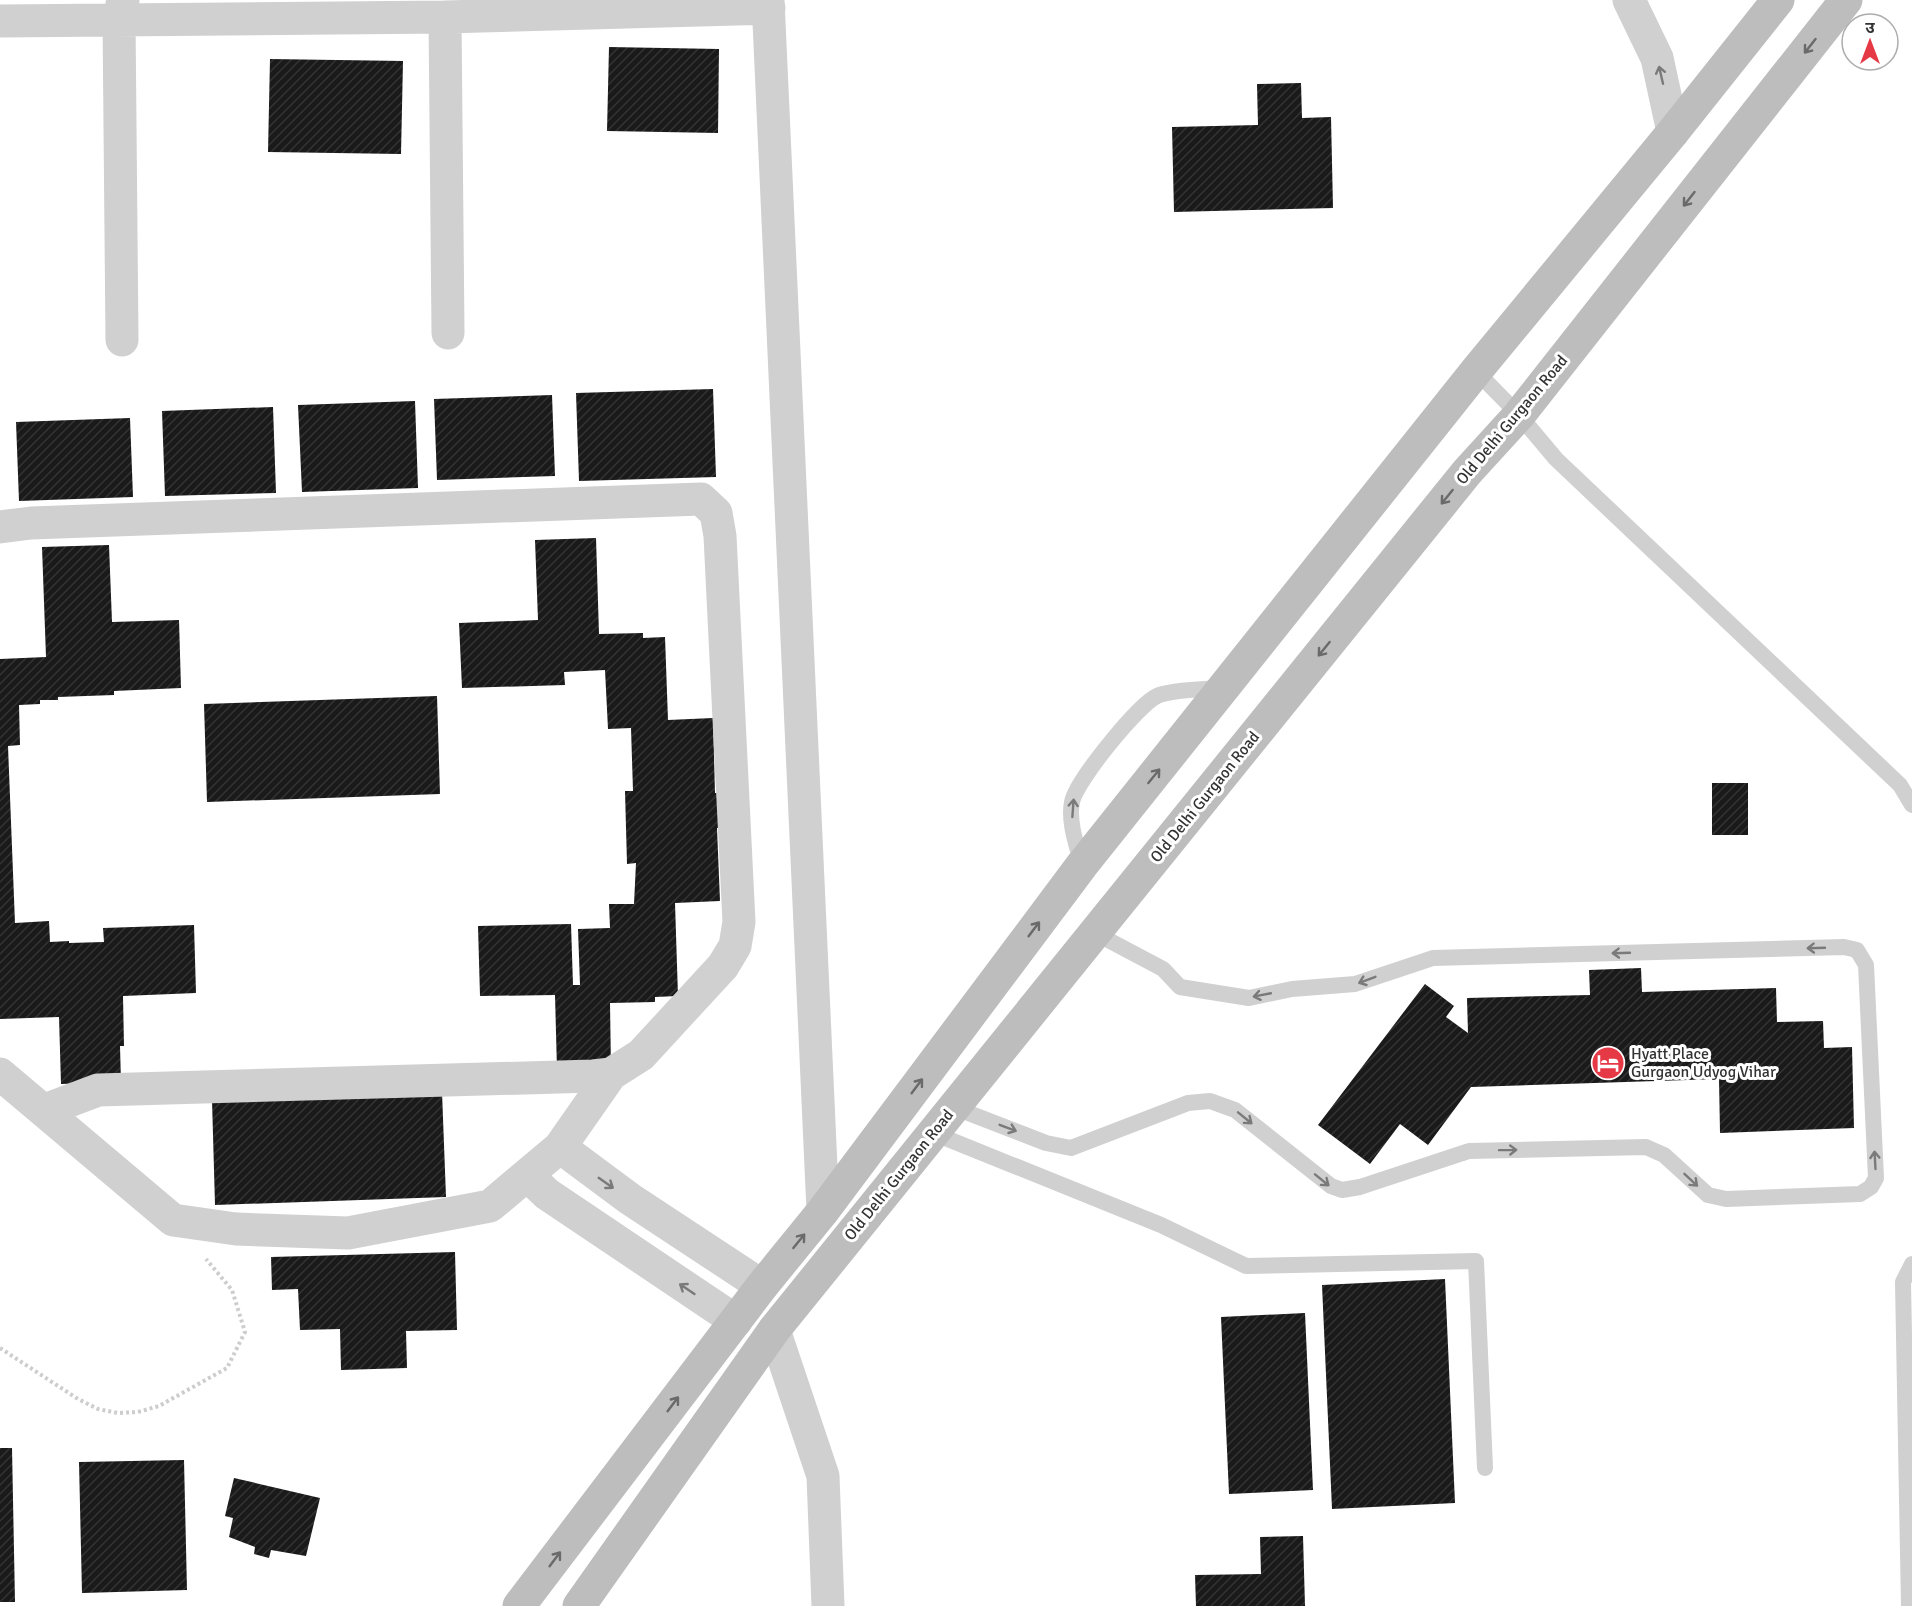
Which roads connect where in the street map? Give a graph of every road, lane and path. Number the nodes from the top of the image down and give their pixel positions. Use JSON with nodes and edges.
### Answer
{"nodes":[{"id":1,"x":1629,"y":0,"type":"edge"},
{"id":2,"x":1778,"y":0,"type":"edge"},
{"id":3,"x":1846,"y":0,"type":"edge"},
{"id":4,"x":769,"y":4,"type":"edge"},
{"id":5,"x":121,"y":9,"type":"edge"},
{"id":6,"x":445,"y":17,"type":"junction"},
{"id":7,"x":0,"y":21,"type":"edge"},
{"id":8,"x":1673,"y":132,"type":"junction"},
{"id":9,"x":448,"y":333,"type":"dead end"},
{"id":10,"x":122,"y":340,"type":"dead end"},
{"id":11,"x":1476,"y":371,"type":"junction"},
{"id":12,"x":1520,"y":415,"type":"junction"},
{"id":13,"x":0,"y":527,"type":"edge"},
{"id":14,"x":1225,"y":687,"type":"junction"},
{"id":15,"x":1912,"y":805,"type":"edge"},
{"id":16,"x":1082,"y":865,"type":"junction"},
{"id":17,"x":1095,"y":933,"type":"junction"},
{"id":18,"x":0,"y":1074,"type":"edge"},
{"id":19,"x":611,"y":1074,"type":"junction"},
{"id":20,"x":953,"y":1107,"type":"junction"},
{"id":21,"x":45,"y":1110,"type":"junction"},
{"id":22,"x":933,"y":1133,"type":"junction"},
{"id":23,"x":560,"y":1147,"type":"junction"},
{"id":24,"x":528,"y":1176,"type":"junction"},
{"id":25,"x":823,"y":1211,"type":"junction"},
{"id":26,"x":172,"y":1220,"type":"junction"},
{"id":27,"x":1912,"y":1264,"type":"edge"},
{"id":28,"x":762,"y":1286,"type":"junction"},
{"id":29,"x":736,"y":1321,"type":"junction"},
{"id":30,"x":774,"y":1330,"type":"junction"},
{"id":31,"x":0,"y":1348,"type":"edge"},
{"id":32,"x":1485,"y":1468,"type":"dead end"},
{"id":33,"x":519,"y":1606,"type":"edge"},
{"id":34,"x":579,"y":1606,"type":"edge"},
{"id":35,"x":828,"y":1606,"type":"edge"},
{"id":36,"x":1909,"y":1606,"type":"edge"}],
"edges":[{"from":8,"to":1,"type":"street","one_way":true},
{"from":2,"to":8,"type":"main road"},
{"from":3,"to":12,"type":"main road","name":"Old Delhi Gurgaon Road","one_way":true},
{"from":4,"to":6,"type":"street"},
{"from":4,"to":25,"type":"street"},
{"from":5,"to":6,"type":"street"},
{"from":5,"to":7,"type":"street"},
{"from":5,"to":10,"type":"street"},
{"from":6,"to":9,"type":"street"},
{"from":8,"to":11,"type":"main road"},
{"from":11,"to":12,"type":"lane"},
{"from":11,"to":14,"type":"main road"},
{"from":12,"to":15,"type":"lane"},
{"from":12,"to":17,"type":"main road","name":"Old Delhi Gurgaon Road","one_way":true},
{"from":13,"to":19,"type":"street"},
{"from":16,"to":14,"type":"main road","one_way":true},
{"from":16,"to":14,"type":"lane","one_way":true},
{"from":25,"to":16,"type":"main road","one_way":true},
{"from":17,"to":20,"type":"main road","name":"Old Delhi Gurgaon Road"},
{"from":20,"to":17,"type":"lane","one_way":true},
{"from":18,"to":21,"type":"street"},
{"from":19,"to":21,"type":"street"},
{"from":19,"to":23,"type":"street"},
{"from":20,"to":22,"type":"main road","name":"Old Delhi Gurgaon Road"},
{"from":21,"to":26,"type":"street"},
{"from":22,"to":30,"type":"main road","name":"Old Delhi Gurgaon Road"},
{"from":22,"to":32,"type":"lane"},
{"from":23,"to":24,"type":"street"},
{"from":23,"to":28,"type":"street","one_way":true},
{"from":24,"to":26,"type":"street"},
{"from":29,"to":24,"type":"street","one_way":true},
{"from":28,"to":25,"type":"main road","one_way":true},
{"from":26,"to":31,"type":"path"},
{"from":27,"to":36,"type":"lane"},
{"from":28,"to":29,"type":"main road"},
{"from":33,"to":29,"type":"main road","one_way":true},
{"from":30,"to":34,"type":"main road","name":"Old Delhi Gurgaon Road"},
{"from":30,"to":35,"type":"street"}]}
